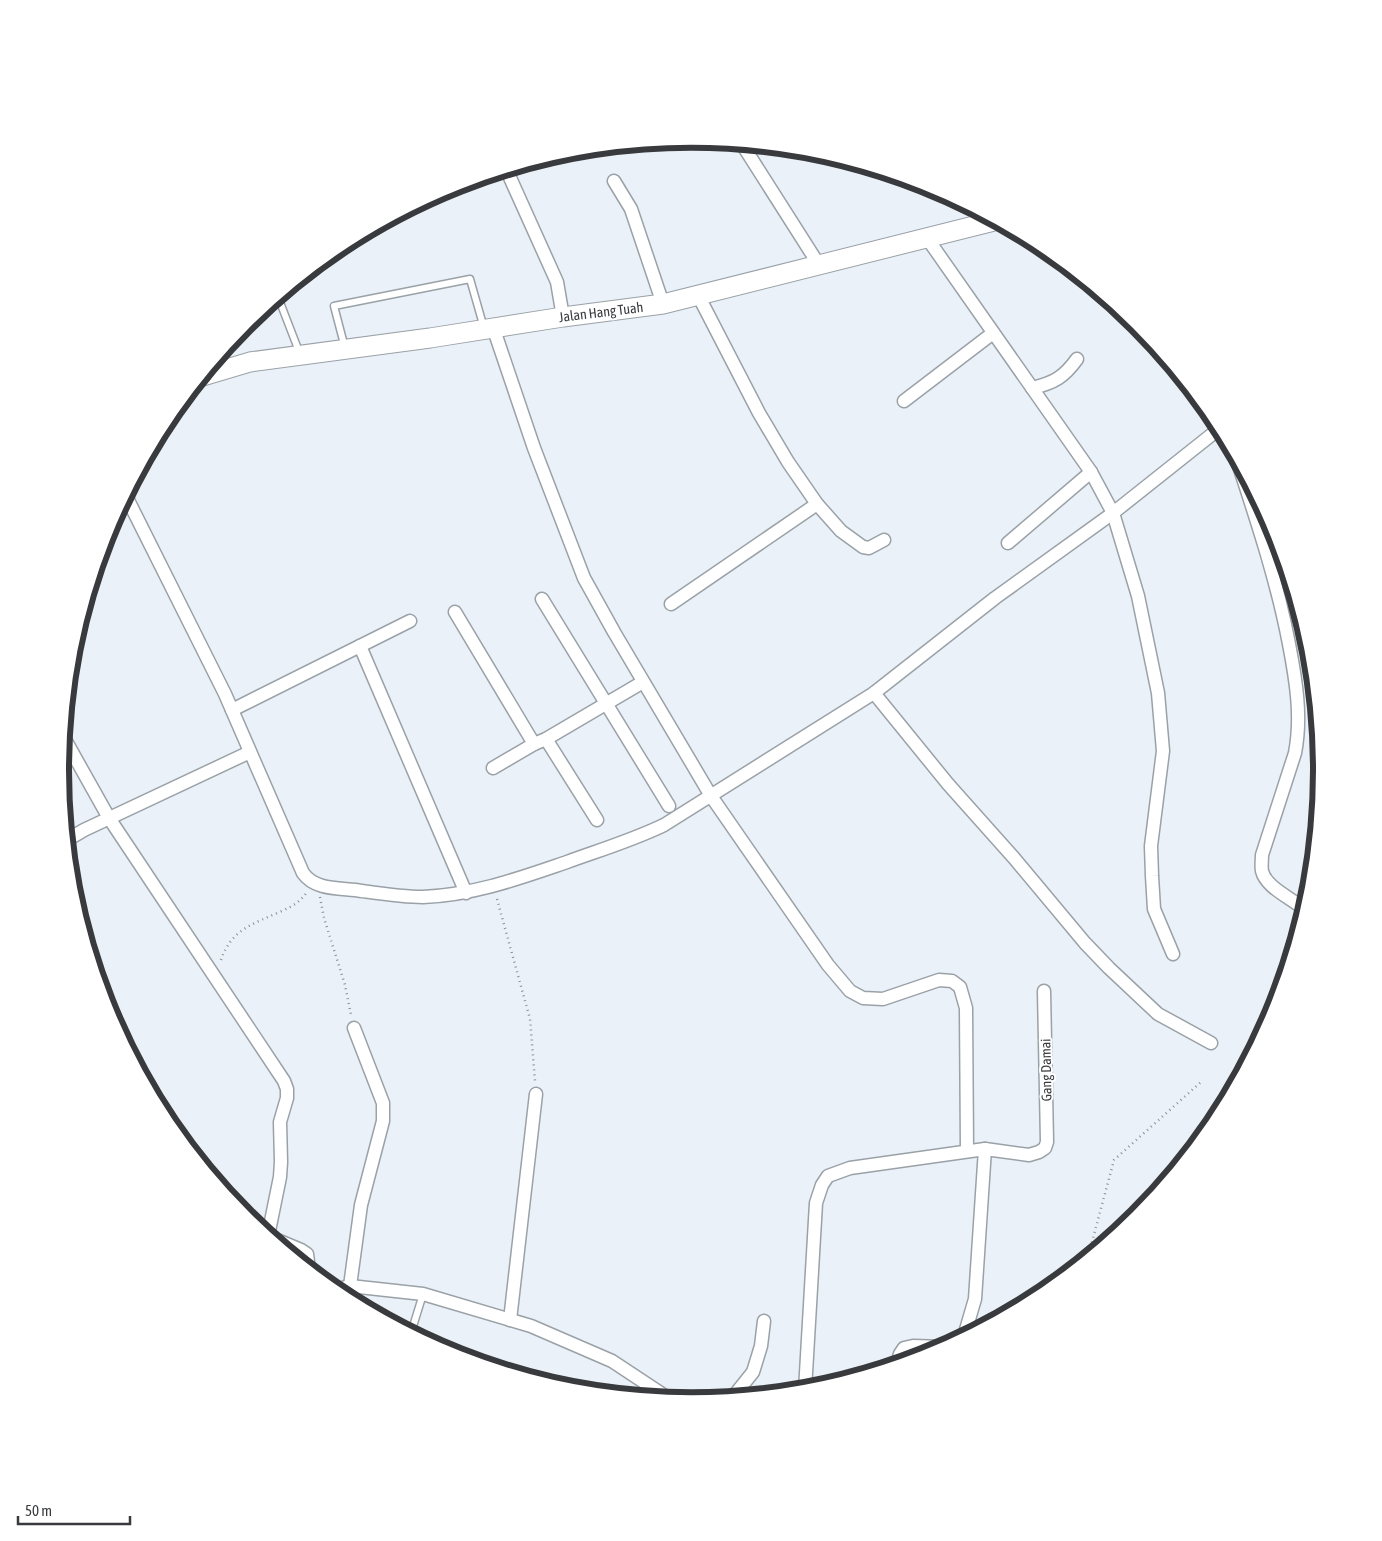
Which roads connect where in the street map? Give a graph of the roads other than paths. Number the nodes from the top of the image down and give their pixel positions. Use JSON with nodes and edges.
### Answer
{"nodes":[{"id":1,"x":747,"y":151,"type":"edge"},
{"id":2,"x":509,"y":175,"type":"edge"},
{"id":3,"x":614,"y":182,"type":"dead end"},
{"id":4,"x":986,"y":223,"type":"edge"},
{"id":5,"x":927,"y":238,"type":"junction"},
{"id":6,"x":819,"y":265,"type":"junction"},
{"id":7,"x":698,"y":296,"type":"junction"},
{"id":8,"x":281,"y":303,"type":"edge"},
{"id":9,"x":663,"y":304,"type":"junction"},
{"id":10,"x":563,"y":317,"type":"junction"},
{"id":11,"x":488,"y":328,"type":"junction"},
{"id":12,"x":993,"y":333,"type":"junction"},
{"id":13,"x":346,"y":349,"type":"junction"},
{"id":14,"x":301,"y":355,"type":"junction"},
{"id":15,"x":1077,"y":358,"type":"dead end"},
{"id":16,"x":212,"y":373,"type":"edge"},
{"id":17,"x":1032,"y":388,"type":"junction"},
{"id":18,"x":904,"y":400,"type":"dead end"},
{"id":19,"x":1213,"y":433,"type":"edge"},
{"id":20,"x":1091,"y":472,"type":"junction"},
{"id":21,"x":1248,"y":492,"type":"edge"},
{"id":22,"x":130,"y":503,"type":"edge"},
{"id":23,"x":817,"y":504,"type":"junction"},
{"id":24,"x":1113,"y":513,"type":"junction"},
{"id":25,"x":884,"y":540,"type":"dead end"},
{"id":26,"x":1008,"y":543,"type":"dead end"},
{"id":27,"x":542,"y":599,"type":"dead end"},
{"id":28,"x":671,"y":604,"type":"dead end"},
{"id":29,"x":455,"y":612,"type":"dead end"},
{"id":30,"x":410,"y":621,"type":"dead end"},
{"id":31,"x":360,"y":646,"type":"junction"},
{"id":32,"x":643,"y":682,"type":"junction"},
{"id":33,"x":874,"y":693,"type":"junction"},
{"id":34,"x":605,"y":703,"type":"junction"},
{"id":35,"x":232,"y":710,"type":"junction"},
{"id":36,"x":546,"y":739,"type":"junction"},
{"id":37,"x":534,"y":744,"type":"junction"},
{"id":38,"x":70,"y":747,"type":"edge"},
{"id":39,"x":250,"y":752,"type":"junction"},
{"id":40,"x":493,"y":768,"type":"dead end"},
{"id":41,"x":711,"y":796,"type":"junction"},
{"id":42,"x":668,"y":806,"type":"dead end"},
{"id":43,"x":109,"y":818,"type":"junction"},
{"id":44,"x":597,"y":820,"type":"dead end"},
{"id":45,"x":73,"y":837,"type":"edge"},
{"id":46,"x":466,"y":893,"type":"junction"},
{"id":47,"x":1298,"y":904,"type":"edge"},
{"id":48,"x":1173,"y":954,"type":"dead end"},
{"id":49,"x":1044,"y":991,"type":"dead end"},
{"id":50,"x":354,"y":1028,"type":"road end"},
{"id":51,"x":1211,"y":1043,"type":"dead end"},
{"id":52,"x":536,"y":1094,"type":"road end"},
{"id":53,"x":985,"y":1149,"type":"junction"},
{"id":54,"x":966,"y":1151,"type":"junction"},
{"id":55,"x":270,"y":1228,"type":"edge"},
{"id":56,"x":289,"y":1245,"type":"edge"},
{"id":57,"x":307,"y":1260,"type":"edge"},
{"id":58,"x":350,"y":1286,"type":"junction"},
{"id":59,"x":344,"y":1287,"type":"edge"},
{"id":60,"x":423,"y":1294,"type":"junction"},
{"id":61,"x":510,"y":1320,"type":"junction"},
{"id":62,"x":764,"y":1321,"type":"dead end"},
{"id":63,"x":413,"y":1327,"type":"edge"},
{"id":64,"x":966,"y":1329,"type":"edge"},
{"id":65,"x":925,"y":1346,"type":"edge"},
{"id":66,"x":899,"y":1357,"type":"edge"},
{"id":67,"x":805,"y":1382,"type":"edge"},
{"id":68,"x":739,"y":1390,"type":"edge"},
{"id":69,"x":658,"y":1391,"type":"edge"}],
"edges":[{"from":1,"to":6,"type":"street"},
{"from":2,"to":10,"type":"street"},
{"from":3,"to":9,"type":"street"},
{"from":4,"to":5,"type":"main road","name":"Jalan Hang Tuah"},
{"from":5,"to":6,"type":"main road","name":"Jalan Hang Tuah"},
{"from":5,"to":12,"type":"street"},
{"from":6,"to":7,"type":"main road","name":"Jalan Hang Tuah"},
{"from":7,"to":9,"type":"main road","name":"Jalan Hang Tuah"},
{"from":7,"to":23,"type":"street"},
{"from":8,"to":14,"type":"lane"},
{"from":9,"to":10,"type":"main road","name":"Jalan Hang Tuah"},
{"from":10,"to":11,"type":"main road","name":"Jalan Hang Tuah"},
{"from":11,"to":13,"type":"main road","name":"Jalan Hang Tuah"},
{"from":11,"to":13,"type":"lane"},
{"from":11,"to":32,"type":"street"},
{"from":12,"to":17,"type":"street"},
{"from":12,"to":18,"type":"street"},
{"from":13,"to":14,"type":"main road","name":"Jalan Hang Tuah"},
{"from":14,"to":16,"type":"main road","name":"Jalan Hang Tuah"},
{"from":15,"to":17,"type":"street"},
{"from":17,"to":20,"type":"street"},
{"from":19,"to":24,"type":"street"},
{"from":20,"to":24,"type":"street"},
{"from":20,"to":26,"type":"street"},
{"from":21,"to":47,"type":"street"},
{"from":22,"to":35,"type":"street"},
{"from":23,"to":25,"type":"street"},
{"from":23,"to":28,"type":"street"},
{"from":24,"to":33,"type":"street"},
{"from":24,"to":48,"type":"street"},
{"from":27,"to":34,"type":"street"},
{"from":29,"to":37,"type":"street"},
{"from":30,"to":31,"type":"street"},
{"from":31,"to":35,"type":"street"},
{"from":31,"to":46,"type":"street"},
{"from":32,"to":34,"type":"street"},
{"from":32,"to":41,"type":"street"},
{"from":33,"to":41,"type":"street"},
{"from":33,"to":51,"type":"street"},
{"from":34,"to":36,"type":"street"},
{"from":34,"to":42,"type":"street"},
{"from":35,"to":39,"type":"street"},
{"from":36,"to":37,"type":"street"},
{"from":36,"to":44,"type":"street"},
{"from":37,"to":40,"type":"street"},
{"from":38,"to":43,"type":"street"},
{"from":39,"to":43,"type":"street"},
{"from":39,"to":46,"type":"street"},
{"from":41,"to":46,"type":"street"},
{"from":41,"to":54,"type":"street"},
{"from":43,"to":45,"type":"street"},
{"from":43,"to":55,"type":"street"},
{"from":49,"to":53,"type":"street","name":"Gang Damai"},
{"from":50,"to":58,"type":"street"},
{"from":52,"to":61,"type":"street"},
{"from":53,"to":54,"type":"street"},
{"from":53,"to":64,"type":"street"},
{"from":54,"to":67,"type":"street"},
{"from":56,"to":57,"type":"street"},
{"from":58,"to":59,"type":"street"},
{"from":58,"to":60,"type":"street"},
{"from":60,"to":61,"type":"street"},
{"from":60,"to":63,"type":"lane"},
{"from":61,"to":69,"type":"street"},
{"from":62,"to":68,"type":"street"},
{"from":65,"to":66,"type":"street"}]}
